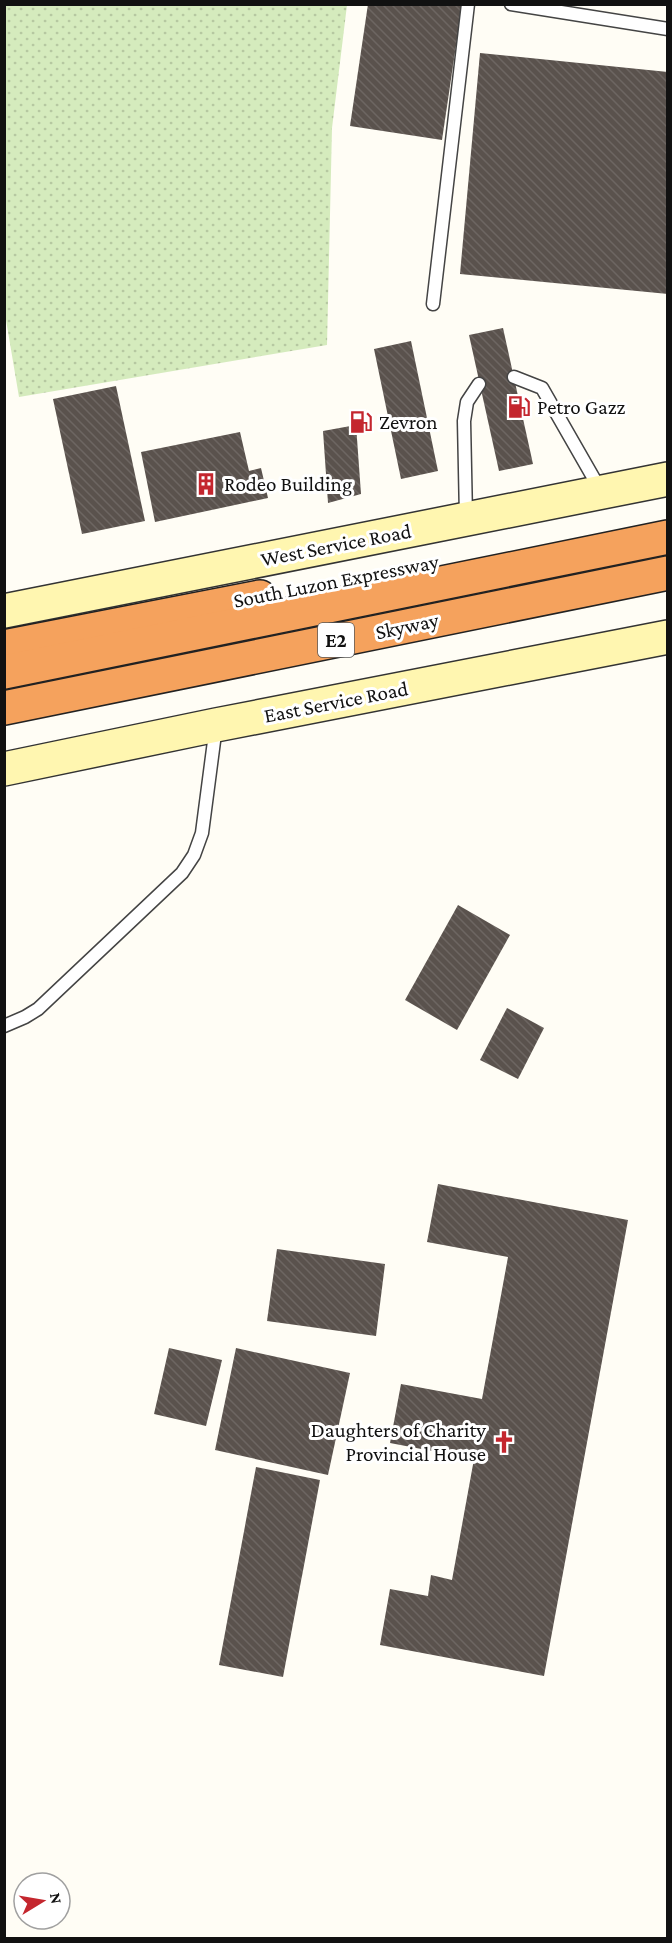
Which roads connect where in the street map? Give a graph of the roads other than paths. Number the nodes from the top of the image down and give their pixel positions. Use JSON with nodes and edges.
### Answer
{"nodes":[{"id":1,"x":468,"y":4,"type":"edge"},
{"id":2,"x":511,"y":4,"type":"edge"},
{"id":3,"x":667,"y":28,"type":"edge"},
{"id":4,"x":433,"y":304,"type":"dead end"},
{"id":5,"x":514,"y":377,"type":"dead end"},
{"id":6,"x":479,"y":384,"type":"dead end"},
{"id":7,"x":668,"y":479,"type":"edge"},
{"id":8,"x":601,"y":492,"type":"junction"},
{"id":9,"x":668,"y":516,"type":"edge"},
{"id":10,"x":466,"y":519,"type":"junction"},
{"id":11,"x":668,"y":537,"type":"edge"},
{"id":12,"x":668,"y":573,"type":"edge"},
{"id":13,"x":668,"y":594,"type":"edge"},
{"id":14,"x":4,"y":611,"type":"edge"},
{"id":15,"x":668,"y":637,"type":"edge"},
{"id":16,"x":4,"y":647,"type":"edge"},
{"id":17,"x":4,"y":672,"type":"edge"},
{"id":18,"x":4,"y":708,"type":"edge"},
{"id":19,"x":4,"y":725,"type":"edge"},
{"id":20,"x":216,"y":725,"type":"junction"},
{"id":21,"x":4,"y":769,"type":"edge"},
{"id":22,"x":4,"y":1026,"type":"edge"}],
"edges":[{"from":1,"to":4,"type":"lane"},
{"from":2,"to":3,"type":"lane"},
{"from":5,"to":8,"type":"lane"},
{"from":6,"to":10,"type":"lane"},
{"from":7,"to":8,"type":"main road","name":"West Service Road"},
{"from":8,"to":10,"type":"main road","name":"West Service Road"},
{"from":9,"to":16,"type":"highway","name":"South Luzon Expressway"},
{"from":10,"to":14,"type":"main road","name":"West Service Road"},
{"from":11,"to":17,"type":"highway","name":"Skyway","number":"E2"},
{"from":12,"to":18,"type":"highway","name":"Skyway","number":"E2"},
{"from":13,"to":19,"type":"highway","number":"E2"},
{"from":15,"to":20,"type":"main road","name":"East Service Road"},
{"from":20,"to":21,"type":"main road","name":"East Service Road"},
{"from":20,"to":22,"type":"lane"}]}
